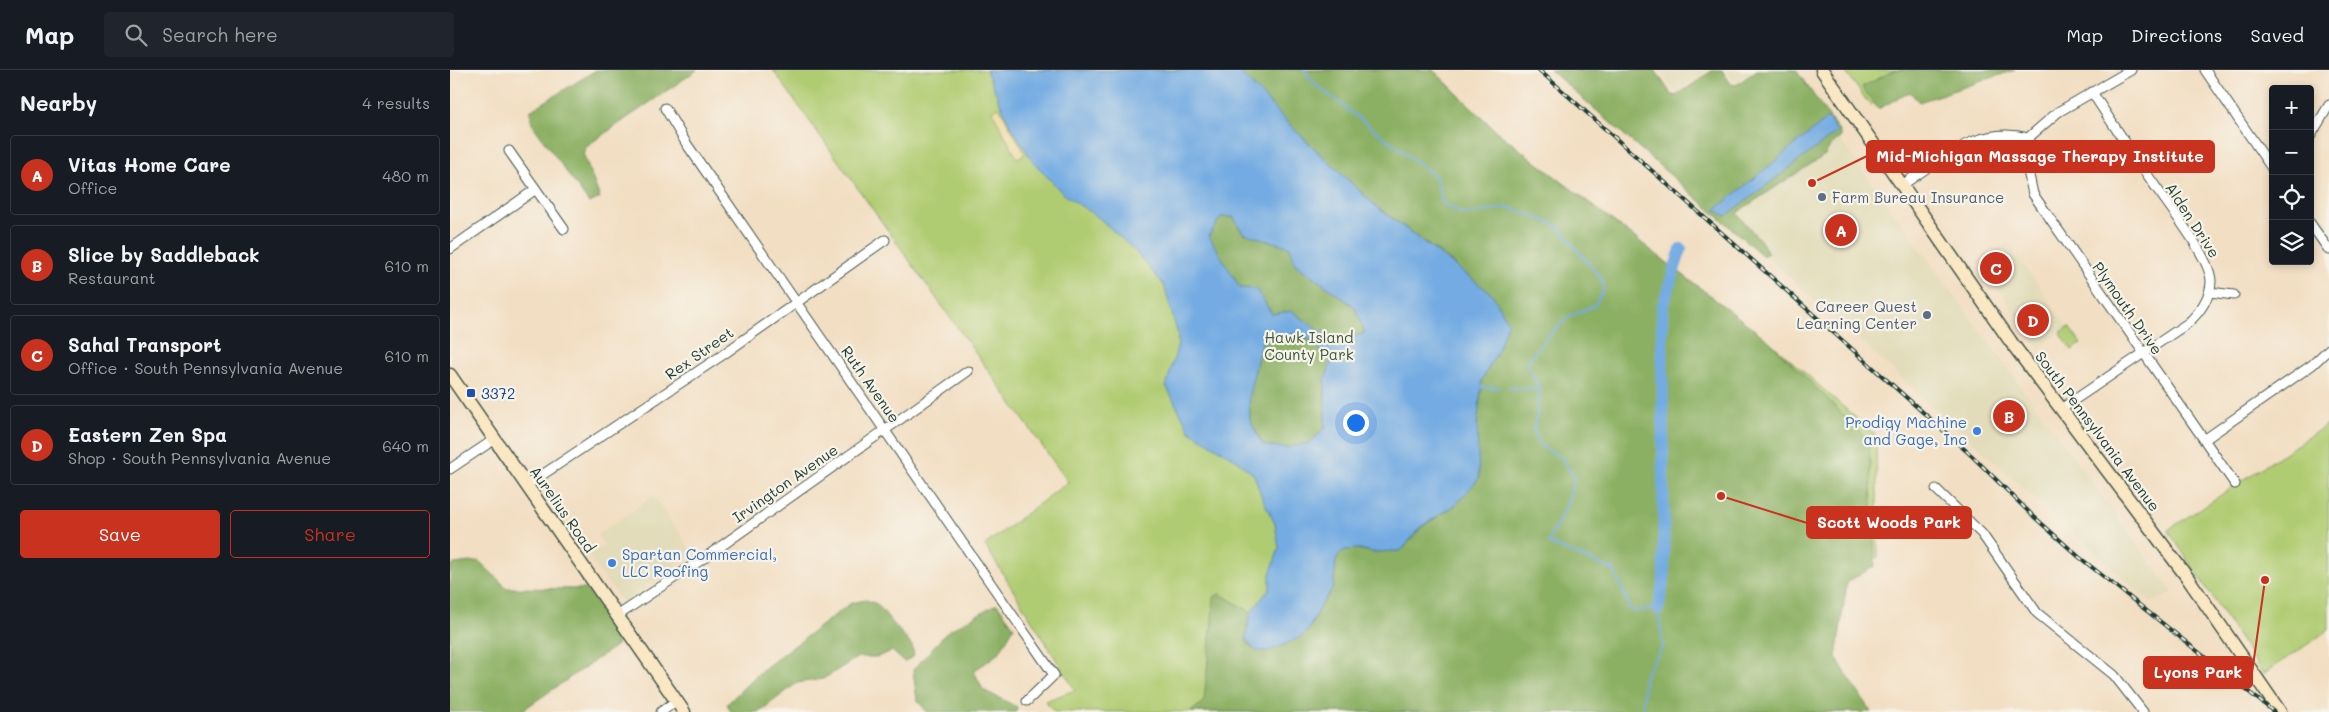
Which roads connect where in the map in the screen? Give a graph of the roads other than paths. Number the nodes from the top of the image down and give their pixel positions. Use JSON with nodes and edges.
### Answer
{"nodes":[{"id":1,"x":1822,"y":70,"type":"edge"},
{"id":2,"x":2131,"y":70,"type":"edge"},
{"id":3,"x":2205,"y":70,"type":"edge"},
{"id":4,"x":2092,"y":92,"type":"junction"},
{"id":5,"x":2329,"y":105,"type":"edge"},
{"id":6,"x":665,"y":108,"type":"dead end"},
{"id":7,"x":2314,"y":130,"type":"edge"},
{"id":8,"x":2028,"y":138,"type":"junction"},
{"id":9,"x":510,"y":151,"type":"dead end"},
{"id":10,"x":2269,"y":163,"type":"edge"},
{"id":11,"x":1902,"y":185,"type":"junction"},
{"id":12,"x":536,"y":189,"type":"junction"},
{"id":13,"x":564,"y":228,"type":"dead end"},
{"id":14,"x":2314,"y":229,"type":"edge"},
{"id":15,"x":885,"y":240,"type":"dead end"},
{"id":16,"x":450,"y":249,"type":"edge"},
{"id":17,"x":2329,"y":250,"type":"edge"},
{"id":18,"x":2210,"y":292,"type":"junction"},
{"id":19,"x":2234,"y":295,"type":"dead end"},
{"id":20,"x":797,"y":302,"type":"junction"},
{"id":21,"x":2329,"y":349,"type":"edge"},
{"id":22,"x":2143,"y":353,"type":"junction"},
{"id":23,"x":968,"y":371,"type":"dead end"},
{"id":24,"x":450,"y":375,"type":"edge"},
{"id":25,"x":2061,"y":409,"type":"junction"},
{"id":26,"x":886,"y":430,"type":"junction"},
{"id":27,"x":494,"y":439,"type":"junction"},
{"id":28,"x":2204,"y":440,"type":"junction"},
{"id":29,"x":450,"y":469,"type":"edge"},
{"id":30,"x":2235,"y":484,"type":"dead end"},
{"id":31,"x":527,"y":485,"type":"junction"},
{"id":32,"x":1936,"y":489,"type":"dead end"},
{"id":33,"x":617,"y":616,"type":"junction"},
{"id":34,"x":1027,"y":701,"type":"dead end"},
{"id":35,"x":680,"y":707,"type":"edge"},
{"id":36,"x":661,"y":712,"type":"edge"},
{"id":37,"x":2143,"y":712,"type":"edge"},
{"id":38,"x":2280,"y":712,"type":"edge"}],
"edges":[{"from":1,"to":11,"type":"main road","name":"South Pennsylvania Avenue"},
{"from":2,"to":4,"type":"street"},
{"from":3,"to":10,"type":"street"},
{"from":4,"to":8,"type":"street"},
{"from":4,"to":18,"type":"street","name":"Alden Drive"},
{"from":5,"to":7,"type":"street"},
{"from":6,"to":20,"type":"street","name":"Ruth Avenue"},
{"from":8,"to":11,"type":"street"},
{"from":8,"to":22,"type":"street","name":"Plymouth Drive"},
{"from":9,"to":12,"type":"street"},
{"from":11,"to":25,"type":"main road","name":"South Pennsylvania Avenue"},
{"from":12,"to":13,"type":"street"},
{"from":12,"to":16,"type":"street"},
{"from":14,"to":17,"type":"street"},
{"from":15,"to":20,"type":"street","name":"Rex Street"},
{"from":18,"to":19,"type":"street"},
{"from":18,"to":22,"type":"street"},
{"from":20,"to":26,"type":"street","name":"Ruth Avenue"},
{"from":20,"to":31,"type":"street","name":"Rex Street"},
{"from":21,"to":28,"type":"street"},
{"from":22,"to":25,"type":"street"},
{"from":22,"to":28,"type":"street","name":"Plymouth Drive"},
{"from":23,"to":26,"type":"street","name":"Irvington Avenue"},
{"from":24,"to":27,"type":"main road","name":"Aurelius Road"},
{"from":25,"to":38,"type":"main road","name":"South Pennsylvania Avenue"},
{"from":26,"to":33,"type":"street","name":"Irvington Avenue"},
{"from":26,"to":34,"type":"street","name":"Ruth Avenue"},
{"from":27,"to":29,"type":"street"},
{"from":27,"to":31,"type":"main road","name":"Aurelius Road"},
{"from":28,"to":30,"type":"street","name":"Plymouth Drive"},
{"from":31,"to":33,"type":"main road","name":"Aurelius Road"},
{"from":32,"to":37,"type":"street"},
{"from":33,"to":35,"type":"main road","name":"Aurelius Road"},
{"from":35,"to":36,"type":"street"}]}
